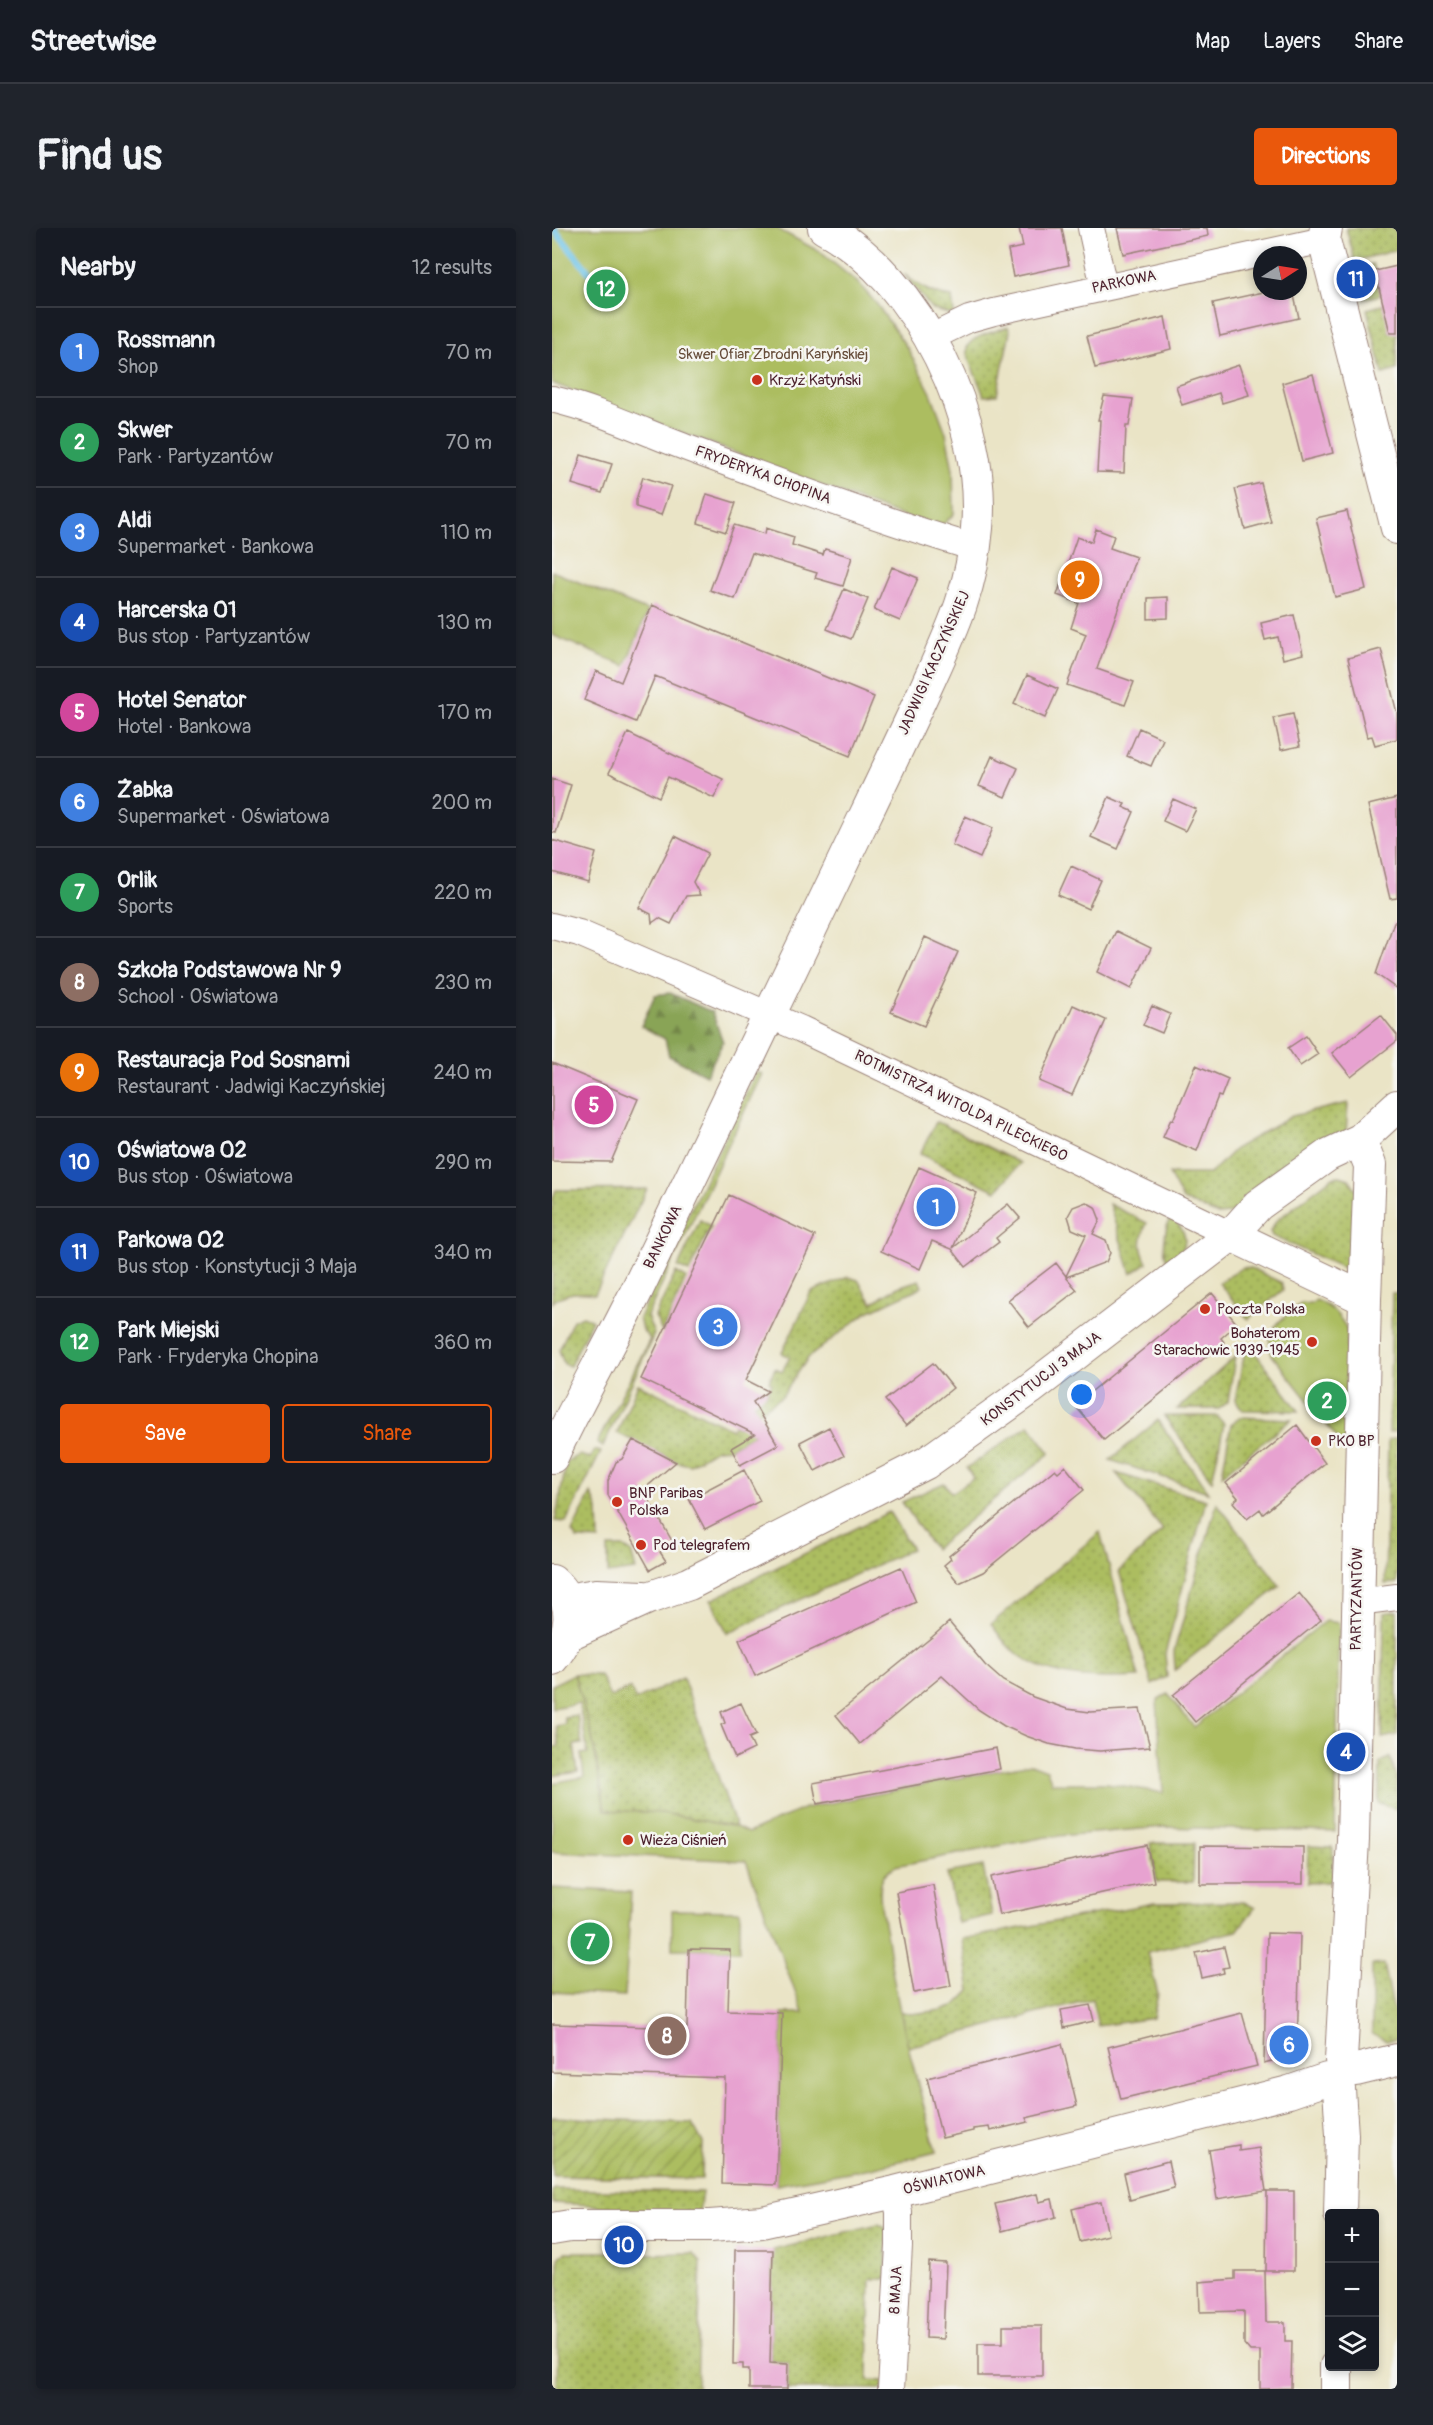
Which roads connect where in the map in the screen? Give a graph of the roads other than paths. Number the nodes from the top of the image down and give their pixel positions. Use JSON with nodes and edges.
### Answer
{"nodes":[{"id":1,"x":824,"y":228,"type":"edge"},
{"id":2,"x":1091,"y":228,"type":"edge"},
{"id":3,"x":1323,"y":232,"type":"edge"},
{"id":4,"x":1104,"y":286,"type":"junction"},
{"id":5,"x":928,"y":339,"type":"junction"},
{"id":6,"x":552,"y":399,"type":"edge"},
{"id":7,"x":1388,"y":457,"type":"edge"},
{"id":8,"x":1397,"y":528,"type":"edge"},
{"id":9,"x":975,"y":548,"type":"junction"},
{"id":10,"x":552,"y":926,"type":"edge"},
{"id":11,"x":770,"y":1016,"type":"junction"},
{"id":12,"x":1397,"y":1106,"type":"edge"},
{"id":13,"x":1360,"y":1140,"type":"junction"},
{"id":14,"x":1231,"y":1235,"type":"junction"},
{"id":15,"x":1365,"y":1299,"type":"junction"},
{"id":16,"x":552,"y":1457,"type":"edge"},
{"id":17,"x":559,"y":1590,"type":"edge"},
{"id":18,"x":1397,"y":1597,"type":"edge"},
{"id":19,"x":648,"y":1598,"type":"junction"},
{"id":20,"x":1357,"y":1602,"type":"junction"},
{"id":21,"x":560,"y":1646,"type":"edge"},
{"id":22,"x":1397,"y":2060,"type":"edge"},
{"id":23,"x":1341,"y":2074,"type":"junction"},
{"id":24,"x":895,"y":2192,"type":"junction"},
{"id":25,"x":1340,"y":2209,"type":"edge"},
{"id":26,"x":552,"y":2229,"type":"edge"},
{"id":27,"x":1336,"y":2371,"type":"edge"},
{"id":28,"x":891,"y":2389,"type":"edge"},
{"id":29,"x":1336,"y":2389,"type":"edge"}],
"edges":[{"from":1,"to":5,"type":"street","name":"JADWIGI KACZYŃSKIEJ"},
{"from":2,"to":4,"type":"street"},
{"from":3,"to":4,"type":"street","name":"PARKOWA"},
{"from":3,"to":7,"type":"street"},
{"from":4,"to":5,"type":"street","name":"PARKOWA"},
{"from":5,"to":9,"type":"street","name":"JADWIGI KACZYŃSKIEJ"},
{"from":6,"to":9,"type":"street","name":"FRYDERYKA CHOPINA"},
{"from":7,"to":8,"type":"street"},
{"from":9,"to":11,"type":"street","name":"JADWIGI KACZYŃSKIEJ"},
{"from":10,"to":11,"type":"street","name":"ROTMISTRZA WITOLDA PILECKIEGO"},
{"from":11,"to":14,"type":"street","name":"ROTMISTRZA WITOLDA PILECKIEGO"},
{"from":11,"to":16,"type":"street","name":"BANKOWA"},
{"from":12,"to":13,"type":"street","name":"KONSTYTUCJI 3 MAJA"},
{"from":13,"to":14,"type":"street","name":"KONSTYTUCJI 3 MAJA"},
{"from":13,"to":15,"type":"street","name":"PARTYZANTÓW"},
{"from":14,"to":15,"type":"street","name":"ROTMISTRZA WITOLDA PILECKIEGO"},
{"from":14,"to":19,"type":"street","name":"KONSTYTUCJI 3 MAJA"},
{"from":15,"to":20,"type":"street","name":"PARTYZANTÓW"},
{"from":17,"to":19,"type":"street","name":"KONSTYTUCJI 3 MAJA"},
{"from":17,"to":21,"type":"street"},
{"from":18,"to":20,"type":"street"},
{"from":19,"to":21,"type":"street","name":"KONSTYTUCJI 3 MAJA"},
{"from":20,"to":23,"type":"street","name":"PARTYZANTÓW"},
{"from":22,"to":23,"type":"street","name":"OŚWIATOWA"},
{"from":23,"to":24,"type":"street","name":"OŚWIATOWA"},
{"from":23,"to":25,"type":"street","name":"PARTYZANTÓW"},
{"from":24,"to":26,"type":"street","name":"OŚWIATOWA"},
{"from":24,"to":28,"type":"street","name":"8 MAJA"},
{"from":27,"to":29,"type":"street"}]}
